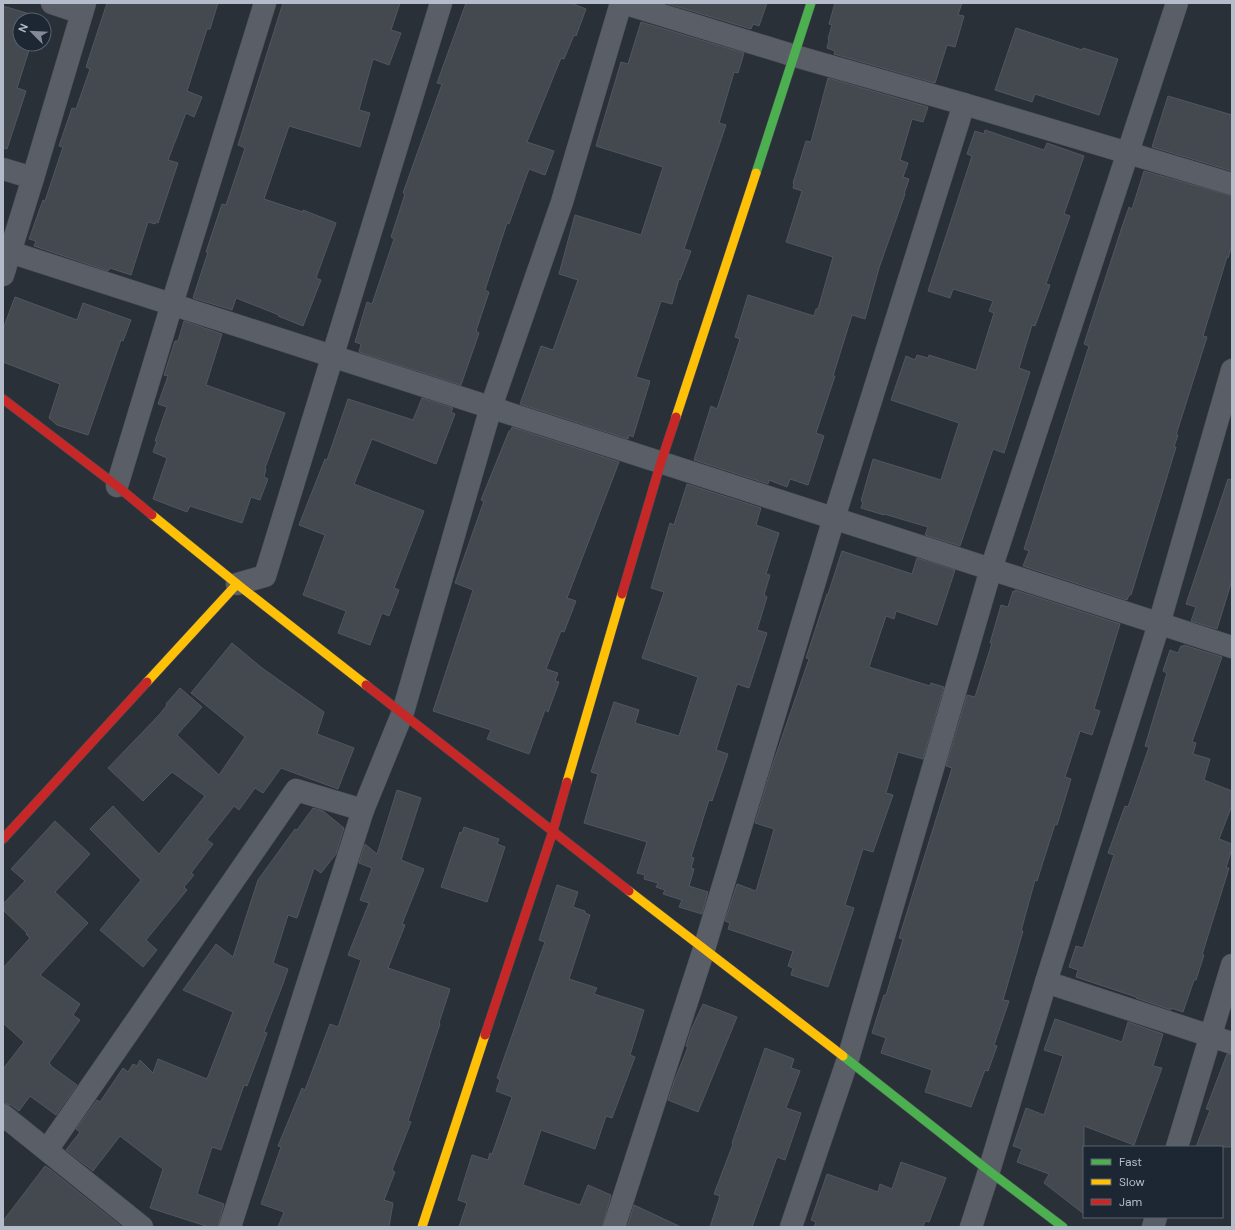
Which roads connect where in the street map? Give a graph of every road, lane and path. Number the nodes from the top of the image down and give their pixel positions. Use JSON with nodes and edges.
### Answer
{"nodes":[{"id":1,"x":52,"y":3,"type":"edge"},
{"id":2,"x":266,"y":3,"type":"edge"},
{"id":3,"x":440,"y":3,"type":"edge"},
{"id":4,"x":622,"y":3,"type":"edge"},
{"id":5,"x":811,"y":3,"type":"edge"},
{"id":6,"x":1177,"y":3,"type":"edge"},
{"id":7,"x":84,"y":8,"type":"edge"},
{"id":8,"x":795,"y":56,"type":"junction"},
{"id":9,"x":964,"y":104,"type":"junction"},
{"id":10,"x":1128,"y":153,"type":"junction"},
{"id":11,"x":3,"y":169,"type":"edge"},
{"id":12,"x":33,"y":178,"type":"junction"},
{"id":13,"x":1232,"y":184,"type":"edge"},
{"id":14,"x":10,"y":252,"type":"junction"},
{"id":15,"x":3,"y":275,"type":"edge"},
{"id":16,"x":172,"y":304,"type":"junction"},
{"id":17,"x":333,"y":356,"type":"junction"},
{"id":18,"x":1232,"y":370,"type":"edge"},
{"id":19,"x":3,"y":399,"type":"edge"},
{"id":20,"x":491,"y":407,"type":"junction"},
{"id":21,"x":661,"y":462,"type":"junction"},
{"id":22,"x":116,"y":486,"type":"junction"},
{"id":23,"x":834,"y":518,"type":"junction"},
{"id":24,"x":991,"y":569,"type":"junction"},
{"id":25,"x":237,"y":584,"type":"junction"},
{"id":26,"x":1159,"y":624,"type":"junction"},
{"id":27,"x":1232,"y":647,"type":"edge"},
{"id":28,"x":403,"y":712,"type":"junction"},
{"id":29,"x":364,"y":810,"type":"junction"},
{"id":30,"x":554,"y":831,"type":"junction"},
{"id":31,"x":3,"y":839,"type":"edge"},
{"id":32,"x":704,"y":949,"type":"junction"},
{"id":33,"x":1232,"y":965,"type":"edge"},
{"id":34,"x":1046,"y":982,"type":"junction"},
{"id":35,"x":1211,"y":1036,"type":"junction"},
{"id":36,"x":1232,"y":1043,"type":"edge"},
{"id":37,"x":848,"y":1059,"type":"junction"},
{"id":38,"x":3,"y":1115,"type":"edge"},
{"id":39,"x":1177,"y":1146,"type":"edge"},
{"id":40,"x":47,"y":1150,"type":"junction"},
{"id":41,"x":989,"y":1171,"type":"junction"},
{"id":42,"x":142,"y":1227,"type":"edge"},
{"id":43,"x":230,"y":1227,"type":"edge"},
{"id":44,"x":422,"y":1227,"type":"edge"},
{"id":45,"x":614,"y":1227,"type":"edge"},
{"id":46,"x":791,"y":1227,"type":"edge"},
{"id":47,"x":971,"y":1227,"type":"edge"},
{"id":48,"x":1064,"y":1227,"type":"edge"}],
"edges":[{"from":1,"to":7,"type":"street"},
{"from":2,"to":16,"type":"street"},
{"from":3,"to":17,"type":"street"},
{"from":4,"to":8,"type":"street"},
{"from":4,"to":20,"type":"street"},
{"from":5,"to":8,"type":"street"},
{"from":6,"to":10,"type":"street"},
{"from":7,"to":12,"type":"street"},
{"from":8,"to":9,"type":"street"},
{"from":8,"to":21,"type":"street"},
{"from":9,"to":10,"type":"street"},
{"from":9,"to":23,"type":"street"},
{"from":10,"to":13,"type":"street"},
{"from":10,"to":24,"type":"street"},
{"from":11,"to":12,"type":"street"},
{"from":12,"to":14,"type":"street"},
{"from":14,"to":15,"type":"street"},
{"from":14,"to":16,"type":"street"},
{"from":16,"to":17,"type":"street"},
{"from":16,"to":22,"type":"street"},
{"from":17,"to":20,"type":"street"},
{"from":17,"to":25,"type":"street"},
{"from":18,"to":26,"type":"street"},
{"from":19,"to":22,"type":"street"},
{"from":20,"to":21,"type":"street"},
{"from":20,"to":28,"type":"street"},
{"from":21,"to":23,"type":"street"},
{"from":21,"to":30,"type":"street"},
{"from":22,"to":25,"type":"street"},
{"from":23,"to":24,"type":"street"},
{"from":23,"to":32,"type":"street"},
{"from":24,"to":26,"type":"street"},
{"from":24,"to":37,"type":"street"},
{"from":25,"to":28,"type":"street"},
{"from":25,"to":31,"type":"street"},
{"from":26,"to":27,"type":"street"},
{"from":26,"to":34,"type":"street"},
{"from":28,"to":29,"type":"street"},
{"from":28,"to":30,"type":"street"},
{"from":29,"to":40,"type":"street"},
{"from":29,"to":43,"type":"street"},
{"from":30,"to":32,"type":"street"},
{"from":30,"to":44,"type":"street"},
{"from":32,"to":37,"type":"street"},
{"from":32,"to":45,"type":"street"},
{"from":33,"to":35,"type":"street"},
{"from":34,"to":35,"type":"street"},
{"from":34,"to":41,"type":"street"},
{"from":35,"to":36,"type":"street"},
{"from":35,"to":39,"type":"street"},
{"from":37,"to":41,"type":"street"},
{"from":37,"to":46,"type":"street"},
{"from":38,"to":40,"type":"street"},
{"from":40,"to":42,"type":"street"},
{"from":41,"to":47,"type":"street"},
{"from":41,"to":48,"type":"street"}]}
